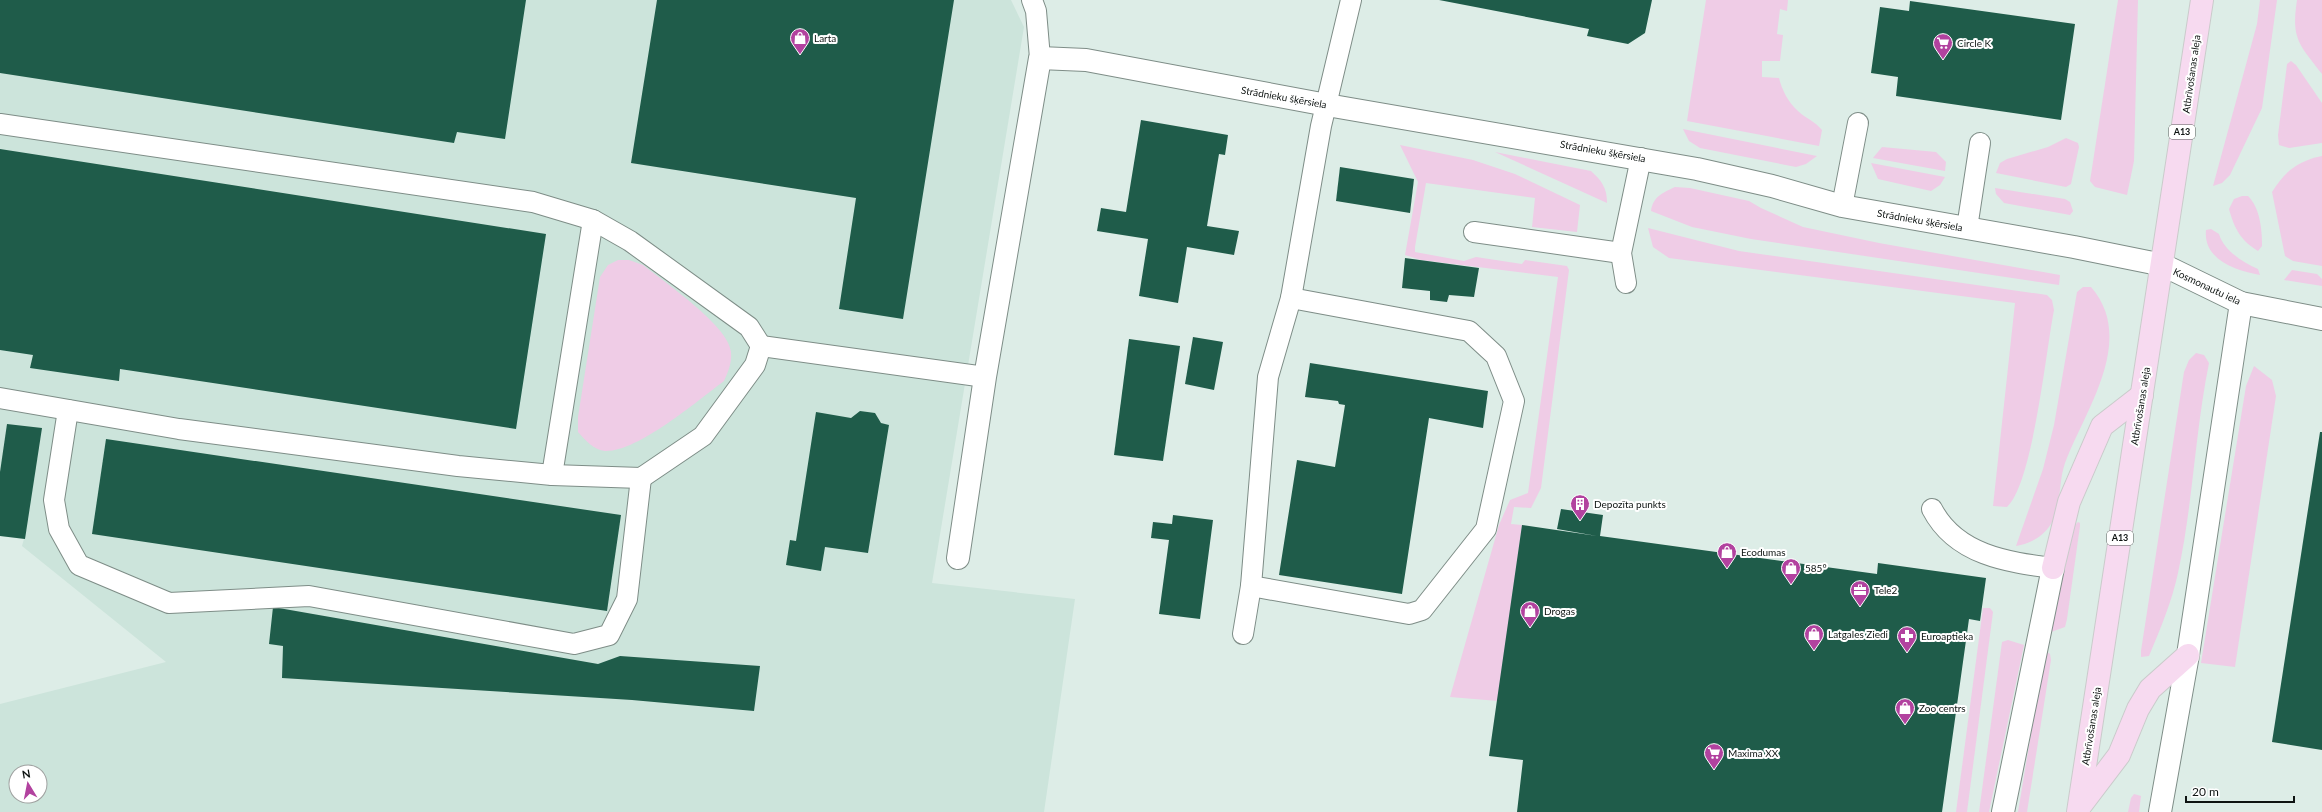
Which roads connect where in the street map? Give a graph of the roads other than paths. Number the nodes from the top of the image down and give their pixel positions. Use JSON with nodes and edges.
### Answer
{"nodes":[{"id":1,"x":1032,"y":0,"type":"edge"},
{"id":2,"x":1351,"y":0,"type":"edge"},
{"id":3,"x":2202,"y":0,"type":"edge"},
{"id":4,"x":1040,"y":58,"type":"junction"},
{"id":5,"x":1327,"y":105,"type":"junction"},
{"id":6,"x":1858,"y":123,"type":"dead end"},
{"id":7,"x":0,"y":124,"type":"edge"},
{"id":8,"x":1980,"y":143,"type":"dead end"},
{"id":9,"x":1641,"y":158,"type":"junction"},
{"id":10,"x":1842,"y":206,"type":"junction"},
{"id":11,"x":593,"y":220,"type":"junction"},
{"id":12,"x":1967,"y":228,"type":"junction"},
{"id":13,"x":1474,"y":232,"type":"dead end"},
{"id":14,"x":1621,"y":253,"type":"junction"},
{"id":15,"x":2163,"y":264,"type":"junction"},
{"id":16,"x":1626,"y":283,"type":"dead end"},
{"id":17,"x":1291,"y":298,"type":"junction"},
{"id":18,"x":2241,"y":303,"type":"junction"},
{"id":19,"x":2322,"y":319,"type":"edge"},
{"id":20,"x":761,"y":346,"type":"junction"},
{"id":21,"x":985,"y":378,"type":"junction"},
{"id":22,"x":2142,"y":395,"type":"junction"},
{"id":23,"x":0,"y":398,"type":"edge"},
{"id":24,"x":68,"y":410,"type":"junction"},
{"id":25,"x":552,"y":475,"type":"junction"},
{"id":26,"x":641,"y":478,"type":"junction"},
{"id":27,"x":1932,"y":509,"type":"dead end"},
{"id":28,"x":958,"y":558,"type":"dead end"},
{"id":29,"x":2053,"y":568,"type":"junction"},
{"id":30,"x":1251,"y":586,"type":"junction"},
{"id":31,"x":1243,"y":634,"type":"dead end"},
{"id":32,"x":2188,"y":655,"type":"junction"},
{"id":33,"x":2078,"y":810,"type":"edge"},
{"id":34,"x":2003,"y":812,"type":"edge"},
{"id":35,"x":2160,"y":812,"type":"edge"}],
"edges":[{"from":1,"to":4,"type":"lane"},
{"from":2,"to":5,"type":"lane"},
{"from":3,"to":15,"type":"main road","name":"Atbrīvošanas aleja","number":"A13"},
{"from":4,"to":5,"type":"street","name":"Strādnieku šķērsiela"},
{"from":4,"to":21,"type":"street"},
{"from":5,"to":9,"type":"street","name":"Strādnieku šķērsiela"},
{"from":5,"to":17,"type":"lane"},
{"from":6,"to":10,"type":"lane"},
{"from":7,"to":11,"type":"lane"},
{"from":8,"to":12,"type":"lane"},
{"from":9,"to":10,"type":"street","name":"Strādnieku šķērsiela"},
{"from":9,"to":14,"type":"lane"},
{"from":10,"to":12,"type":"street","name":"Strādnieku šķērsiela"},
{"from":11,"to":20,"type":"lane"},
{"from":11,"to":25,"type":"lane"},
{"from":12,"to":15,"type":"street","name":"Strādnieku šķērsiela"},
{"from":13,"to":14,"type":"lane"},
{"from":14,"to":16,"type":"lane"},
{"from":15,"to":18,"type":"street","name":"Kosmonautu iela"},
{"from":15,"to":22,"type":"main road","name":"Atbrīvošanas aleja","number":"A13"},
{"from":17,"to":30,"type":"lane"},
{"from":17,"to":30,"type":"lane"},
{"from":18,"to":19,"type":"street","name":"Kosmonautu iela"},
{"from":18,"to":32,"type":"street"},
{"from":20,"to":21,"type":"lane"},
{"from":20,"to":26,"type":"lane"},
{"from":21,"to":28,"type":"street"},
{"from":22,"to":29,"type":"main road"},
{"from":22,"to":33,"type":"main road","name":"Atbrīvošanas aleja","number":"A13"},
{"from":23,"to":24,"type":"lane"},
{"from":24,"to":25,"type":"lane"},
{"from":24,"to":26,"type":"lane"},
{"from":25,"to":26,"type":"lane"},
{"from":27,"to":29,"type":"lane"},
{"from":29,"to":34,"type":"street"},
{"from":30,"to":31,"type":"lane"},
{"from":32,"to":33,"type":"main road"},
{"from":32,"to":35,"type":"street"}]}
